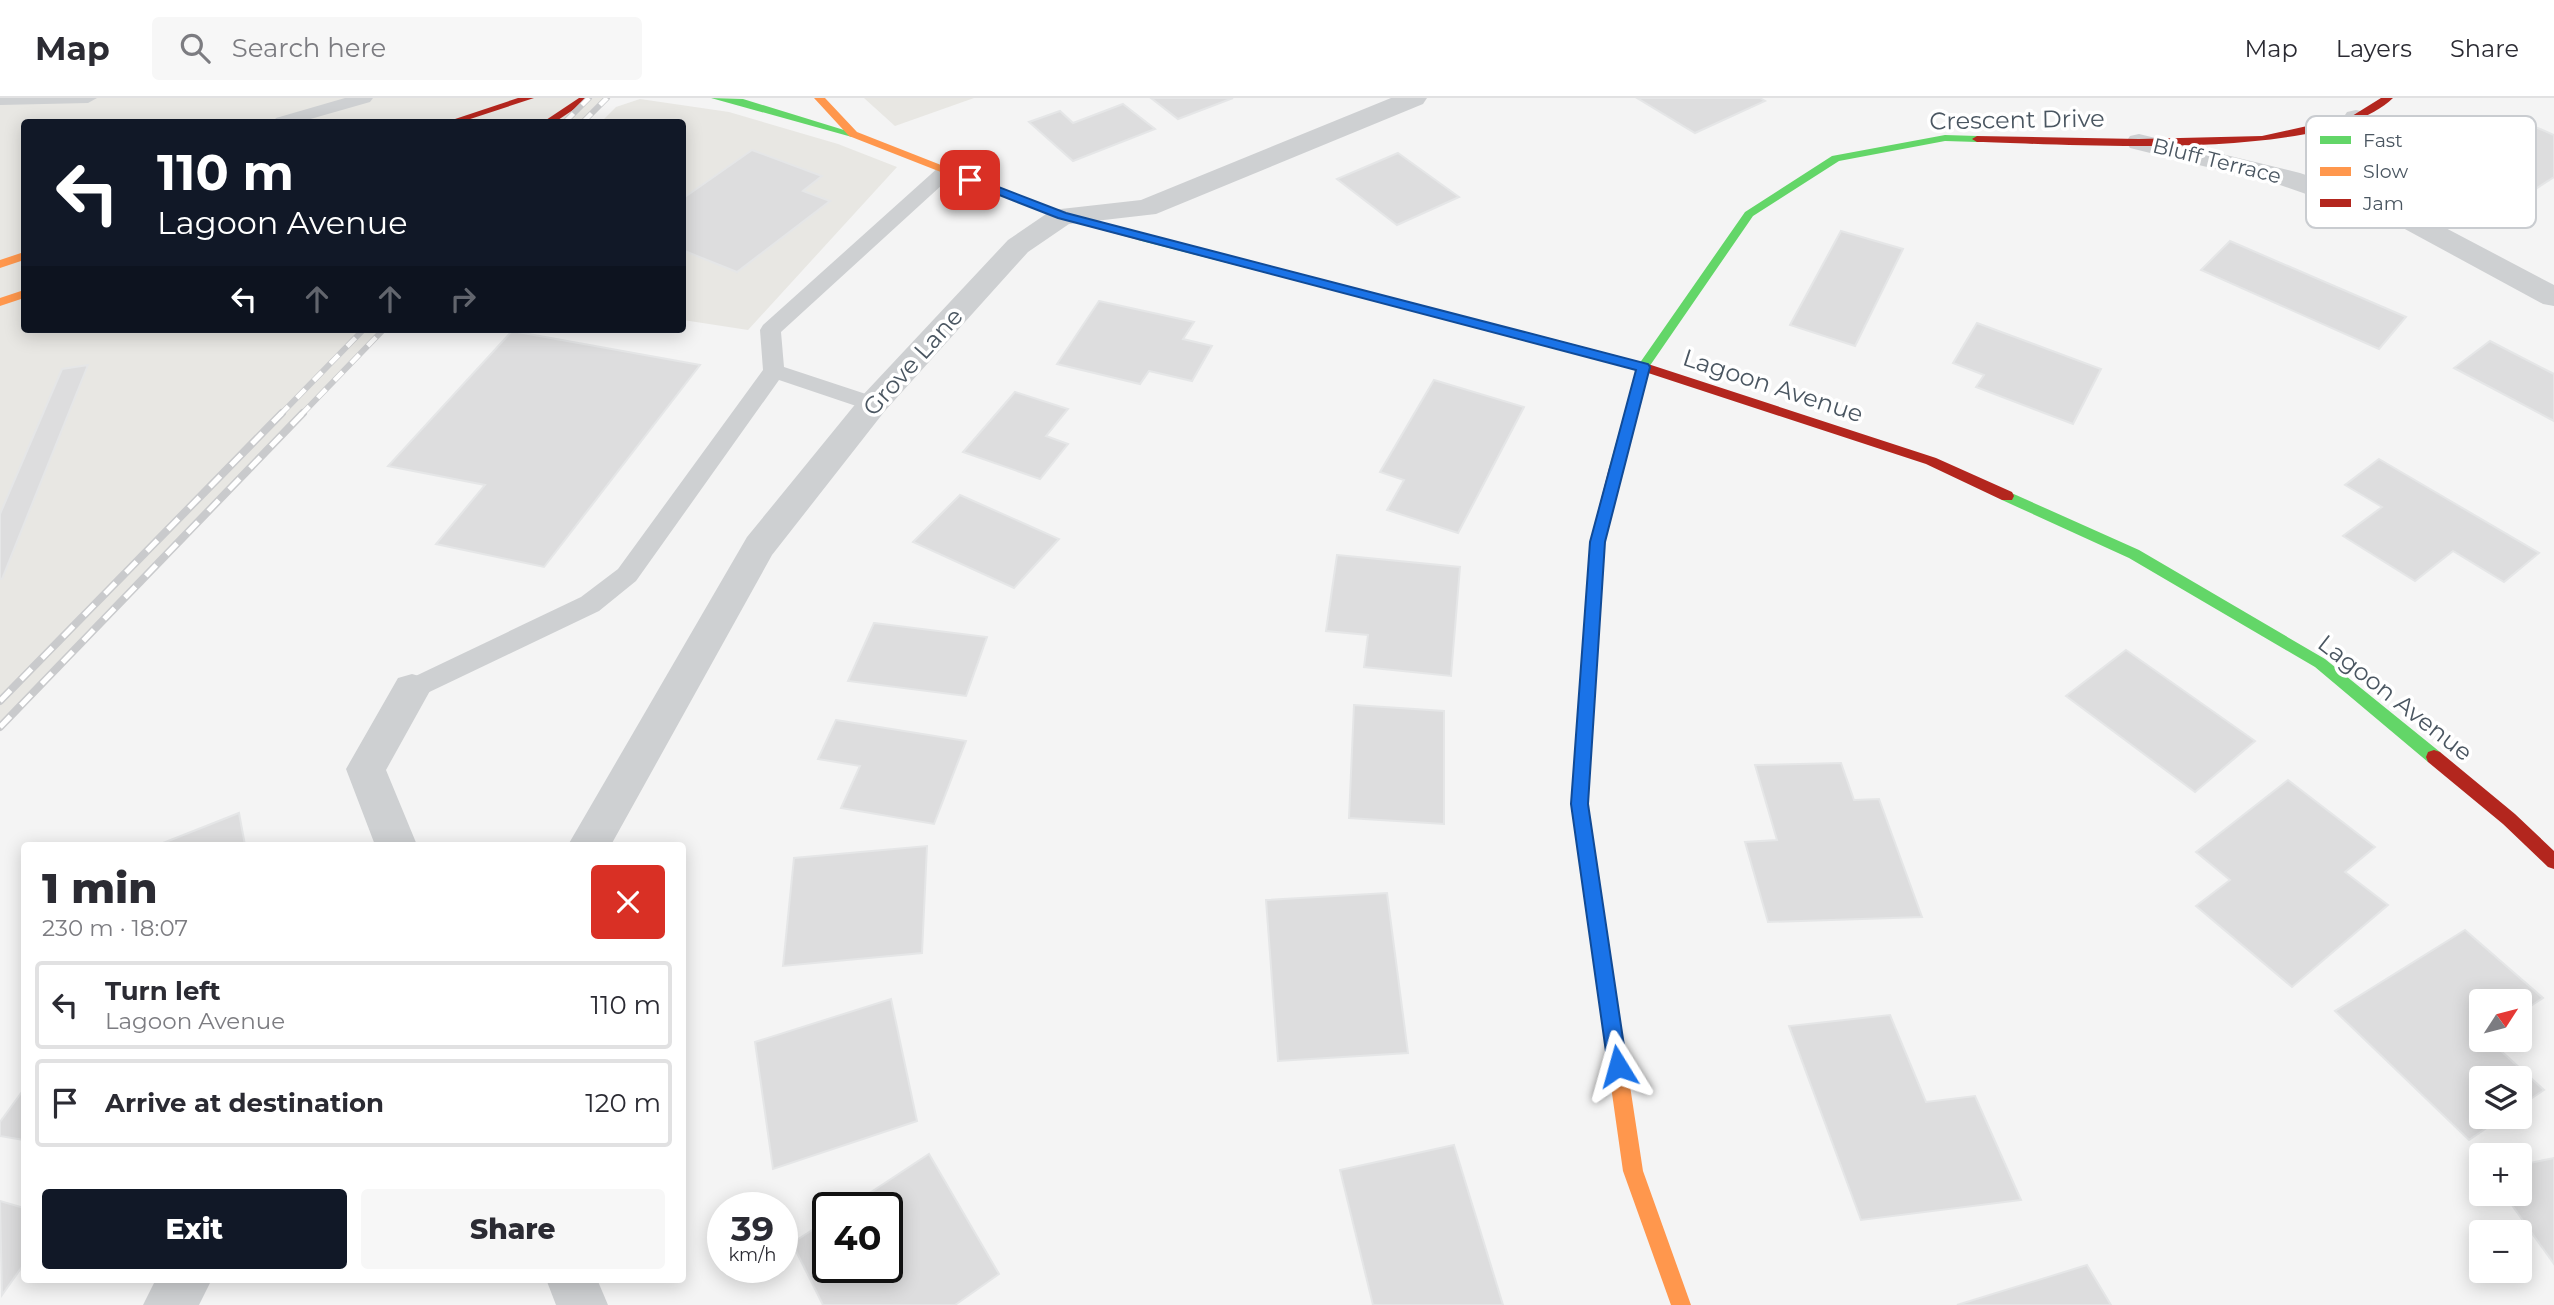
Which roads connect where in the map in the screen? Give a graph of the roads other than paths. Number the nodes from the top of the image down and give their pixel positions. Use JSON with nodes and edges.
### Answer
{"nodes":[{"id":1,"x":363,"y":98,"type":"edge"},
{"id":2,"x":529,"y":98,"type":"edge"},
{"id":3,"x":586,"y":98,"type":"edge"},
{"id":4,"x":716,"y":98,"type":"edge"},
{"id":5,"x":819,"y":98,"type":"edge"},
{"id":6,"x":1414,"y":98,"type":"edge"},
{"id":7,"x":2388,"y":98,"type":"edge"},
{"id":8,"x":0,"y":100,"type":"edge"},
{"id":9,"x":85,"y":103,"type":"edge"},
{"id":10,"x":497,"y":103,"type":"edge"},
{"id":11,"x":2359,"y":116,"type":"edge"},
{"id":12,"x":292,"y":119,"type":"edge"},
{"id":13,"x":458,"y":119,"type":"edge"},
{"id":14,"x":553,"y":119,"type":"edge"},
{"id":15,"x":2306,"y":129,"type":"edge"},
{"id":16,"x":853,"y":134,"type":"junction"},
{"id":17,"x":2139,"y":142,"type":"junction"},
{"id":18,"x":947,"y":170,"type":"junction"},
{"id":19,"x":2306,"y":185,"type":"edge"},
{"id":20,"x":1062,"y":216,"type":"junction"},
{"id":21,"x":2424,"y":228,"type":"edge"},
{"id":22,"x":21,"y":257,"type":"edge"},
{"id":23,"x":0,"y":264,"type":"edge"},
{"id":24,"x":21,"y":295,"type":"edge"},
{"id":25,"x":2554,"y":297,"type":"edge"},
{"id":26,"x":0,"y":302,"type":"edge"},
{"id":27,"x":1643,"y":367,"type":"junction"},
{"id":28,"x":774,"y":371,"type":"junction"},
{"id":29,"x":873,"y":404,"type":"junction"},
{"id":30,"x":412,"y":690,"type":"joint"},
{"id":31,"x":395,"y":842,"type":"edge"},
{"id":32,"x":591,"y":842,"type":"edge"},
{"id":33,"x":2554,"y":862,"type":"edge"},
{"id":34,"x":184,"y":1283,"type":"edge"},
{"id":35,"x":573,"y":1283,"type":"edge"},
{"id":36,"x":169,"y":1305,"type":"edge"},
{"id":37,"x":582,"y":1305,"type":"edge"},
{"id":38,"x":1681,"y":1305,"type":"edge"}],
"edges":[{"from":1,"to":12,"type":"lane"},
{"from":2,"to":10,"type":"street"},
{"from":3,"to":14,"type":"street"},
{"from":4,"to":16,"type":"street"},
{"from":5,"to":16,"type":"street","name":"Lagoon Avenue"},
{"from":6,"to":20,"type":"street","name":"Grove Lane"},
{"from":7,"to":11,"type":"street","name":"Crescent Drive"},
{"from":8,"to":9,"type":"lane"},
{"from":10,"to":13,"type":"street"},
{"from":15,"to":17,"type":"street","name":"Crescent Drive"},
{"from":16,"to":18,"type":"street","name":"Lagoon Avenue"},
{"from":17,"to":19,"type":"street","name":"Bluff Terrace"},
{"from":17,"to":27,"type":"street","name":"Crescent Drive"},
{"from":18,"to":20,"type":"street","name":"Lagoon Avenue"},
{"from":18,"to":28,"type":"lane"},
{"from":20,"to":27,"type":"street","name":"Lagoon Avenue"},
{"from":20,"to":29,"type":"street","name":"Grove Lane"},
{"from":21,"to":25,"type":"street","name":"Bluff Terrace"},
{"from":22,"to":23,"type":"street"},
{"from":24,"to":26,"type":"street"},
{"from":27,"to":33,"type":"street","name":"Lagoon Avenue"},
{"from":27,"to":38,"type":"street","name":"Crescent Drive"},
{"from":28,"to":29,"type":"lane"},
{"from":28,"to":30,"type":"lane"},
{"from":29,"to":32,"type":"street","name":"Grove Lane"},
{"from":30,"to":31,"type":"street"},
{"from":34,"to":36,"type":"street"},
{"from":35,"to":37,"type":"street"}]}
